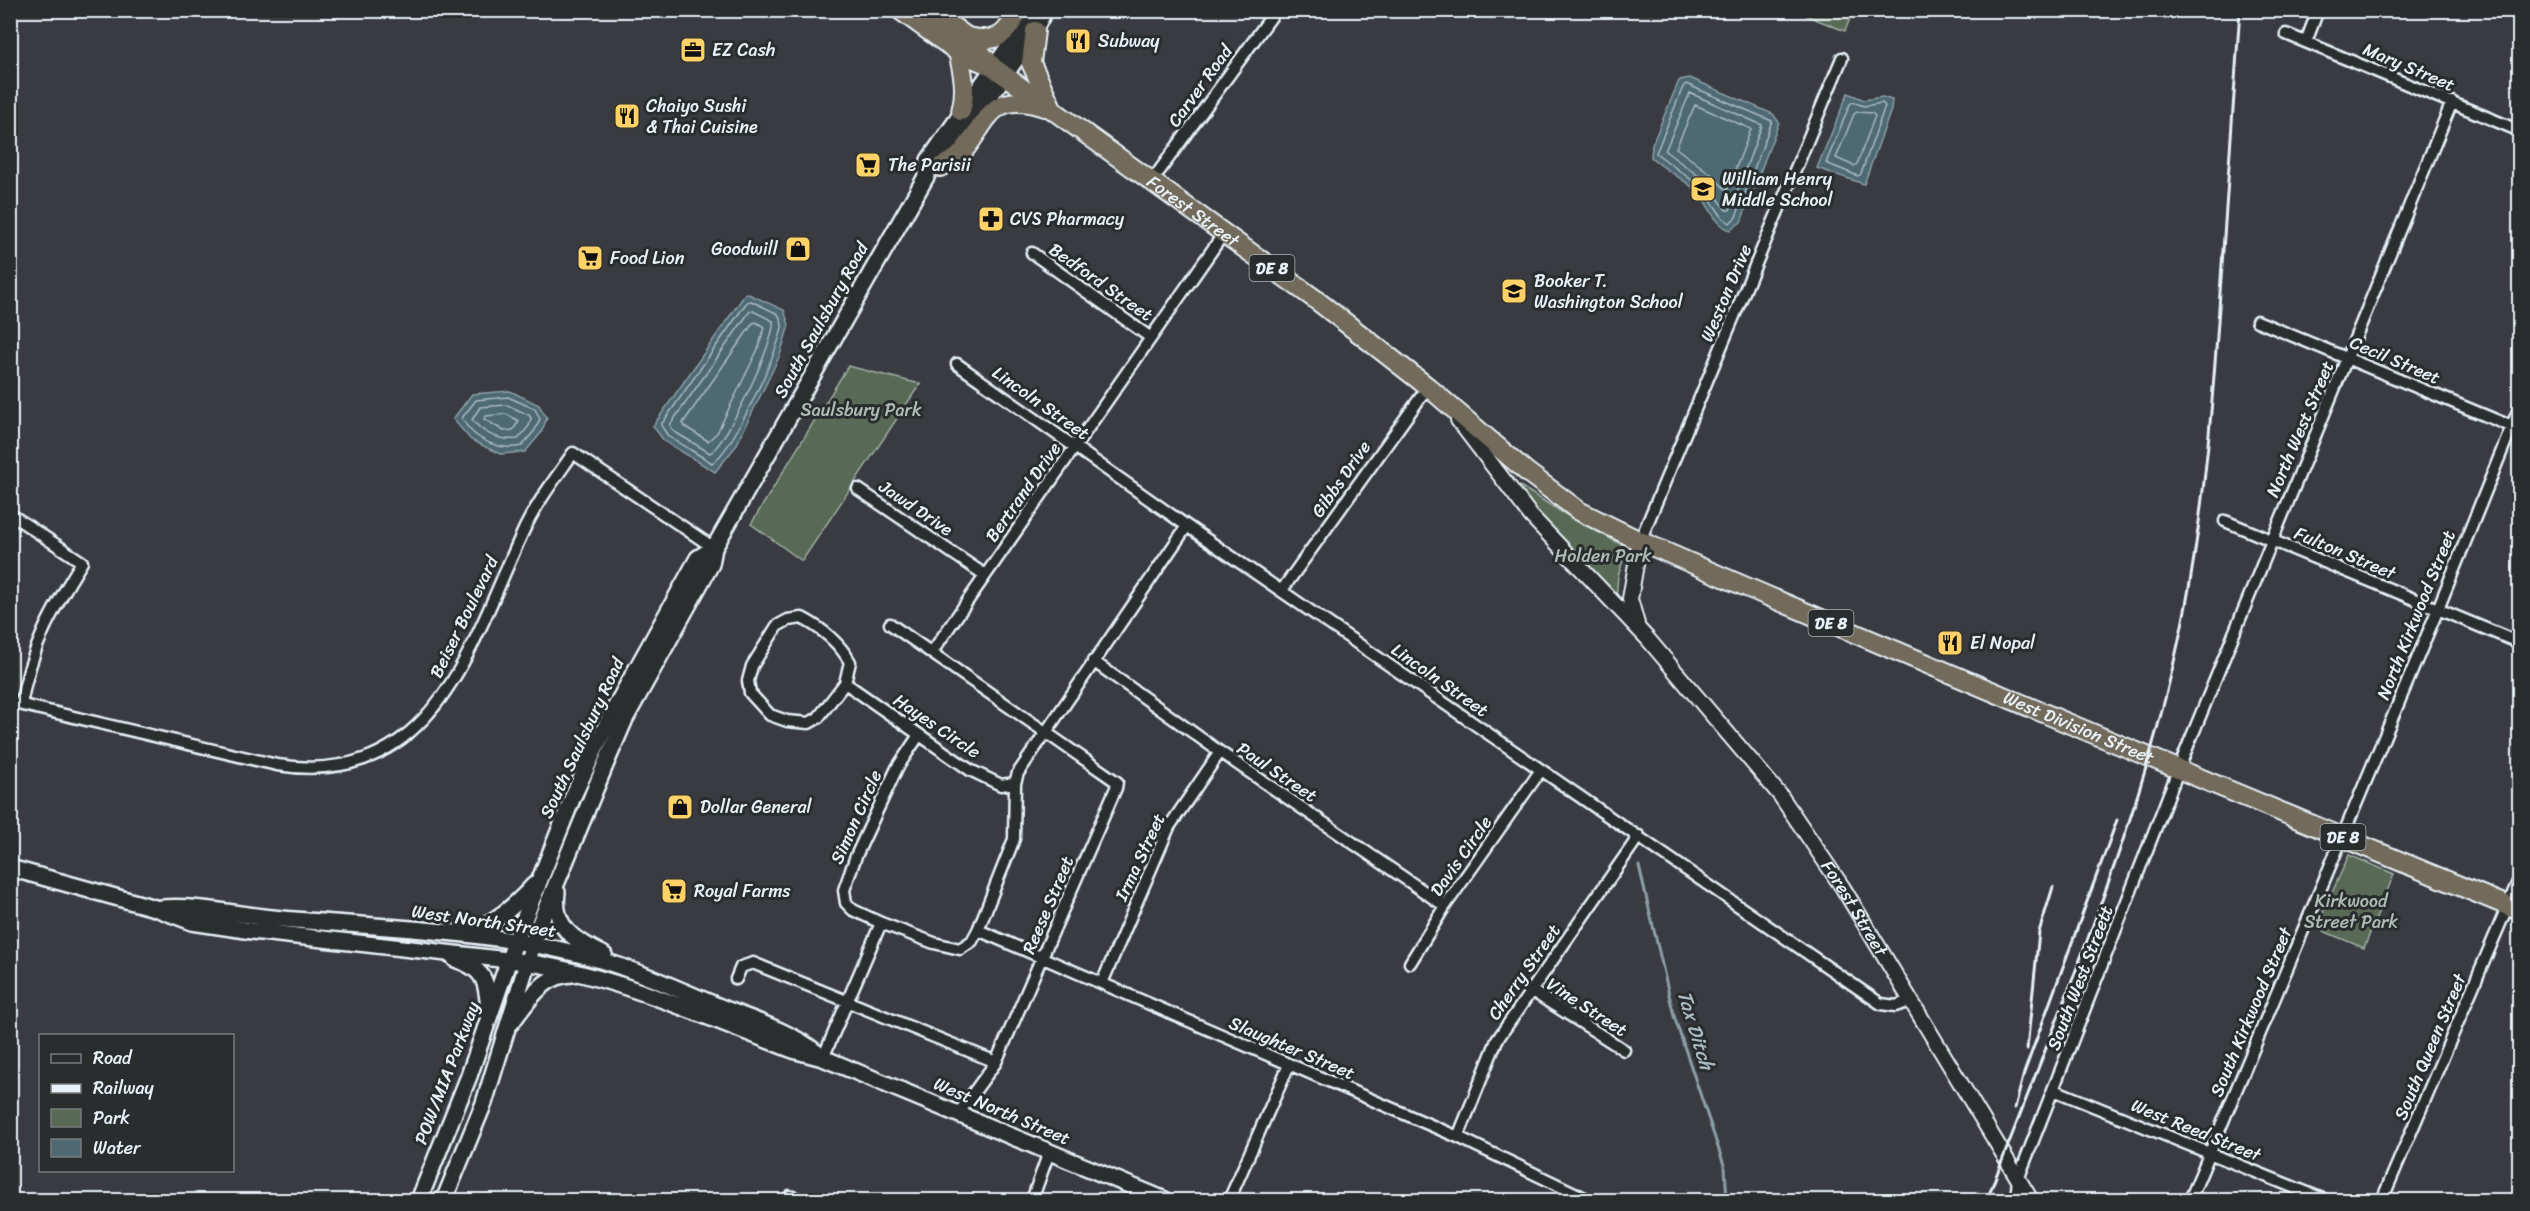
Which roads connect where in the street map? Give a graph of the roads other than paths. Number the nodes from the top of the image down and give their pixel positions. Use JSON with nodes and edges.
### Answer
{"nodes":[{"id":1,"x":900,"y":10,"type":"edge"},
{"id":2,"x":930,"y":10,"type":"edge"},
{"id":3,"x":1019,"y":10,"type":"edge"},
{"id":4,"x":1031,"y":10,"type":"edge"},
{"id":5,"x":1045,"y":10,"type":"edge"},
{"id":6,"x":1276,"y":10,"type":"edge"},
{"id":7,"x":2318,"y":10,"type":"edge"},
{"id":8,"x":1035,"y":31,"type":"junction"},
{"id":9,"x":2286,"y":33,"type":"dead end"},
{"id":10,"x":2306,"y":42,"type":"junction"},
{"id":11,"x":963,"y":44,"type":"junction"},
{"id":12,"x":1842,"y":58,"type":"dead end"},
{"id":13,"x":999,"y":71,"type":"junction"},
{"id":14,"x":2452,"y":102,"type":"junction"},
{"id":15,"x":1053,"y":110,"type":"junction"},
{"id":16,"x":962,"y":111,"type":"junction"},
{"id":17,"x":2520,"y":131,"type":"edge"},
{"id":18,"x":934,"y":171,"type":"junction"},
{"id":19,"x":1152,"y":181,"type":"junction"},
{"id":20,"x":1224,"y":233,"type":"junction"},
{"id":21,"x":1032,"y":253,"type":"dead end"},
{"id":22,"x":2257,"y":321,"type":"dead end"},
{"id":23,"x":1151,"y":338,"type":"junction"},
{"id":24,"x":2348,"y":358,"type":"junction"},
{"id":25,"x":957,"y":364,"type":"dead end"},
{"id":26,"x":1428,"y":387,"type":"junction"},
{"id":27,"x":1446,"y":404,"type":"junction"},
{"id":28,"x":2520,"y":406,"type":"edge"},
{"id":29,"x":2515,"y":428,"type":"edge"},
{"id":30,"x":1075,"y":448,"type":"junction"},
{"id":31,"x":858,"y":489,"type":"dead end"},
{"id":32,"x":10,"y":514,"type":"edge"},
{"id":33,"x":2225,"y":521,"type":"dead end"},
{"id":34,"x":1187,"y":526,"type":"junction"},
{"id":35,"x":2271,"y":540,"type":"junction"},
{"id":36,"x":1640,"y":541,"type":"junction"},
{"id":37,"x":714,"y":548,"type":"junction"},
{"id":38,"x":986,"y":575,"type":"junction"},
{"id":39,"x":1282,"y":590,"type":"junction"},
{"id":40,"x":2438,"y":609,"type":"junction"},
{"id":41,"x":890,"y":624,"type":"dead end"},
{"id":42,"x":1647,"y":638,"type":"junction"},
{"id":43,"x":2520,"y":644,"type":"edge"},
{"id":44,"x":932,"y":652,"type":"junction"},
{"id":45,"x":1094,"y":661,"type":"junction"},
{"id":46,"x":845,"y":683,"type":"junction"},
{"id":47,"x":16,"y":703,"type":"edge"},
{"id":48,"x":1045,"y":732,"type":"junction"},
{"id":49,"x":919,"y":735,"type":"junction"},
{"id":50,"x":1220,"y":752,"type":"junction"},
{"id":51,"x":2179,"y":768,"type":"junction"},
{"id":52,"x":1541,"y":770,"type":"junction"},
{"id":53,"x":1015,"y":783,"type":"junction"},
{"id":54,"x":1639,"y":836,"type":"junction"},
{"id":55,"x":2342,"y":836,"type":"junction"},
{"id":56,"x":10,"y":868,"type":"edge"},
{"id":57,"x":2520,"y":877,"type":"edge"},
{"id":58,"x":540,"y":879,"type":"junction"},
{"id":59,"x":558,"y":880,"type":"junction"},
{"id":60,"x":1445,"y":906,"type":"junction"},
{"id":61,"x":155,"y":908,"type":"junction"},
{"id":62,"x":2513,"y":909,"type":"edge"},
{"id":63,"x":882,"y":923,"type":"junction"},
{"id":64,"x":978,"y":930,"type":"junction"},
{"id":65,"x":464,"y":934,"type":"junction"},
{"id":66,"x":515,"y":942,"type":"junction"},
{"id":67,"x":532,"y":945,"type":"junction"},
{"id":68,"x":432,"y":951,"type":"junction"},
{"id":69,"x":1043,"y":958,"type":"junction"},
{"id":70,"x":509,"y":959,"type":"junction"},
{"id":71,"x":526,"y":962,"type":"junction"},
{"id":72,"x":1410,"y":963,"type":"dead end"},
{"id":73,"x":639,"y":973,"type":"junction"},
{"id":74,"x":587,"y":975,"type":"junction"},
{"id":75,"x":736,"y":979,"type":"dead end"},
{"id":76,"x":1102,"y":983,"type":"junction"},
{"id":77,"x":1532,"y":991,"type":"junction"},
{"id":78,"x":1910,"y":1001,"type":"junction"},
{"id":79,"x":847,"y":1002,"type":"junction"},
{"id":80,"x":489,"y":1018,"type":"junction"},
{"id":81,"x":506,"y":1030,"type":"junction"},
{"id":82,"x":1624,"y":1050,"type":"dead end"},
{"id":83,"x":823,"y":1058,"type":"junction"},
{"id":84,"x":996,"y":1062,"type":"junction"},
{"id":85,"x":1289,"y":1065,"type":"junction"},
{"id":86,"x":2054,"y":1090,"type":"junction"},
{"id":87,"x":958,"y":1114,"type":"junction"},
{"id":88,"x":1458,"y":1137,"type":"junction"},
{"id":89,"x":1049,"y":1152,"type":"junction"},
{"id":90,"x":2210,"y":1153,"type":"junction"},
{"id":91,"x":2018,"y":1179,"type":"junction"},
{"id":92,"x":789,"y":1198,"type":"edge"},
{"id":93,"x":2387,"y":1199,"type":"edge"},
{"id":94,"x":419,"y":1200,"type":"edge"},
{"id":95,"x":444,"y":1200,"type":"edge"},
{"id":96,"x":802,"y":1200,"type":"edge"},
{"id":97,"x":1032,"y":1200,"type":"edge"},
{"id":98,"x":1165,"y":1200,"type":"edge"},
{"id":99,"x":1228,"y":1200,"type":"edge"},
{"id":100,"x":1589,"y":1200,"type":"edge"},
{"id":101,"x":2016,"y":1200,"type":"edge"},
{"id":102,"x":2031,"y":1200,"type":"edge"},
{"id":103,"x":2190,"y":1200,"type":"edge"},
{"id":104,"x":2325,"y":1200,"type":"edge"}],
"edges":[{"from":1,"to":11,"type":"highway","number":"DE 8"},
{"from":2,"to":11,"type":"highway","number":"DE 8"},
{"from":3,"to":11,"type":"highway"},
{"from":4,"to":13,"type":"main road"},
{"from":5,"to":8,"type":"main road"},
{"from":6,"to":19,"type":"street","name":"Carver Road"},
{"from":7,"to":10,"type":"street"},
{"from":8,"to":13,"type":"main road"},
{"from":8,"to":15,"type":"highway"},
{"from":9,"to":10,"type":"street","name":"Mary Street"},
{"from":10,"to":14,"type":"street","name":"Mary Street"},
{"from":11,"to":13,"type":"highway","number":"DE 8"},
{"from":11,"to":16,"type":"highway"},
{"from":12,"to":36,"type":"street","name":"Weston Drive"},
{"from":13,"to":15,"type":"highway","name":"Forest Street","number":"DE 8"},
{"from":13,"to":16,"type":"main road","name":"South Saulsbury Road"},
{"from":13,"to":18,"type":"main road","name":"South Saulsbury Road"},
{"from":14,"to":17,"type":"street","name":"Mary Street"},
{"from":14,"to":24,"type":"street","name":"North West Street"},
{"from":15,"to":18,"type":"highway"},
{"from":15,"to":19,"type":"highway","name":"Forest Street","number":"DE 8"},
{"from":16,"to":18,"type":"main road","name":"South Saulsbury Road"},
{"from":18,"to":37,"type":"main road","name":"South Saulsbury Road"},
{"from":19,"to":20,"type":"highway","name":"Forest Street","number":"DE 8"},
{"from":20,"to":23,"type":"street","name":"Bertrand Drive"},
{"from":20,"to":26,"type":"highway","name":"Forest Street","number":"DE 8"},
{"from":21,"to":23,"type":"street","name":"Bedford Street"},
{"from":22,"to":24,"type":"street","name":"Cecil Street"},
{"from":23,"to":30,"type":"street","name":"Bertrand Drive"},
{"from":24,"to":29,"type":"street","name":"Cecil Street"},
{"from":24,"to":35,"type":"street","name":"North West Street"},
{"from":25,"to":30,"type":"street","name":"Lincoln Street"},
{"from":26,"to":27,"type":"highway","name":"Forest Street","number":"DE 8"},
{"from":26,"to":39,"type":"street","name":"Gibbs Drive"},
{"from":27,"to":36,"type":"highway","name":"Forest Street","number":"DE 8"},
{"from":27,"to":42,"type":"street","name":"Forest Street"},
{"from":28,"to":29,"type":"street","name":"North Kirkwood Street"},
{"from":29,"to":40,"type":"street","name":"North Kirkwood Street"},
{"from":30,"to":34,"type":"street","name":"Lincoln Street"},
{"from":30,"to":38,"type":"street","name":"Bertrand Drive"},
{"from":31,"to":38,"type":"street","name":"Jawd Drive"},
{"from":32,"to":47,"type":"street"},
{"from":33,"to":35,"type":"street","name":"Fulton Street"},
{"from":34,"to":39,"type":"street","name":"Lincoln Street"},
{"from":34,"to":45,"type":"street"},
{"from":35,"to":40,"type":"street","name":"Fulton Street"},
{"from":35,"to":51,"type":"street","name":"North West Street"},
{"from":36,"to":42,"type":"street","name":"Forest Street"},
{"from":36,"to":51,"type":"highway","name":"West Division Street","number":"DE 8"},
{"from":37,"to":47,"type":"street","name":"Beiser Boulevard"},
{"from":37,"to":58,"type":"main road","name":"South Saulsbury Road"},
{"from":37,"to":59,"type":"main road","name":"South Saulsbury Road"},
{"from":38,"to":44,"type":"street","name":"Bertrand Drive"},
{"from":39,"to":52,"type":"street","name":"Lincoln Street"},
{"from":40,"to":43,"type":"street","name":"Fulton Street"},
{"from":40,"to":55,"type":"street","name":"North Kirkwood Street"},
{"from":41,"to":44,"type":"street","name":"Reese Street"},
{"from":42,"to":78,"type":"street","name":"Forest Street"},
{"from":44,"to":48,"type":"street","name":"Reese Street"},
{"from":45,"to":48,"type":"street"},
{"from":45,"to":50,"type":"street","name":"Paul Street"},
{"from":46,"to":46,"type":"street"},
{"from":46,"to":49,"type":"street","name":"Hayes Circle"},
{"from":48,"to":53,"type":"street"},
{"from":48,"to":69,"type":"street","name":"Reese Street"},
{"from":49,"to":53,"type":"street","name":"Hayes Circle"},
{"from":49,"to":63,"type":"street","name":"Simon Circle"},
{"from":50,"to":60,"type":"street","name":"Paul Street"},
{"from":50,"to":76,"type":"street","name":"Irma Street"},
{"from":51,"to":55,"type":"highway","name":"West Division Street","number":"DE 8"},
{"from":51,"to":86,"type":"street","name":"South West Streett"},
{"from":52,"to":54,"type":"street","name":"Lincoln Street"},
{"from":52,"to":60,"type":"street","name":"Davis Circle"},
{"from":53,"to":64,"type":"street","name":"Simon Circle"},
{"from":54,"to":77,"type":"street","name":"Cherry Street"},
{"from":54,"to":78,"type":"street","name":"Lincoln Street"},
{"from":55,"to":62,"type":"highway","name":"West Division Street","number":"DE 8"},
{"from":55,"to":90,"type":"street","name":"South Kirkwood Street"},
{"from":56,"to":61,"type":"main road","name":"West North Street"},
{"from":57,"to":62,"type":"street","name":"South Queen Street"},
{"from":58,"to":65,"type":"main road"},
{"from":58,"to":66,"type":"main road","name":"South Saulsbury Road"},
{"from":59,"to":67,"type":"main road","name":"South Saulsbury Road"},
{"from":59,"to":73,"type":"main road"},
{"from":60,"to":72,"type":"street","name":"Davis Circle"},
{"from":61,"to":65,"type":"main road","name":"West North Street"},
{"from":61,"to":68,"type":"main road","name":"West North Street"},
{"from":62,"to":93,"type":"street","name":"South Queen Street"},
{"from":63,"to":64,"type":"street","name":"Simon Circle"},
{"from":63,"to":79,"type":"street"},
{"from":64,"to":69,"type":"street","name":"Slaughter Street"},
{"from":65,"to":66,"type":"main road","name":"West North Street"},
{"from":66,"to":67,"type":"main road","name":"West North Street"},
{"from":66,"to":70,"type":"main road","name":"South Saulsbury Road"},
{"from":67,"to":71,"type":"main road","name":"South Saulsbury Road"},
{"from":67,"to":73,"type":"main road","name":"West North Street"},
{"from":68,"to":70,"type":"main road","name":"West North Street"},
{"from":68,"to":80,"type":"main road"},
{"from":69,"to":76,"type":"street","name":"Slaughter Street"},
{"from":69,"to":84,"type":"street","name":"Reese Street"},
{"from":70,"to":71,"type":"main road","name":"West North Street"},
{"from":70,"to":80,"type":"main road","name":"POW/MIA Parkway"},
{"from":71,"to":74,"type":"main road","name":"West North Street"},
{"from":71,"to":81,"type":"main road"},
{"from":73,"to":83,"type":"main road","name":"West North Street"},
{"from":74,"to":81,"type":"main road"},
{"from":74,"to":83,"type":"main road","name":"West North Street"},
{"from":75,"to":79,"type":"street"},
{"from":76,"to":85,"type":"street","name":"Slaughter Street"},
{"from":77,"to":82,"type":"street","name":"Vine Street"},
{"from":77,"to":88,"type":"street","name":"Cherry Street"},
{"from":78,"to":91,"type":"street","name":"Forest Street"},
{"from":79,"to":83,"type":"street"},
{"from":79,"to":84,"type":"street"},
{"from":80,"to":94,"type":"main road","name":"POW/MIA Parkway"},
{"from":81,"to":95,"type":"main road"},
{"from":83,"to":87,"type":"main road","name":"West North Street"},
{"from":84,"to":87,"type":"street","name":"Reese Street"},
{"from":85,"to":88,"type":"street","name":"Slaughter Street"},
{"from":85,"to":99,"type":"street"},
{"from":86,"to":90,"type":"street","name":"West Reed Street"},
{"from":86,"to":91,"type":"street","name":"South West Streett"},
{"from":87,"to":89,"type":"main road","name":"West North Street"},
{"from":88,"to":100,"type":"street","name":"Slaughter Street"},
{"from":89,"to":97,"type":"street"},
{"from":89,"to":98,"type":"main road","name":"West North Street"},
{"from":90,"to":103,"type":"street","name":"South Kirkwood Street"},
{"from":90,"to":104,"type":"street","name":"West Reed Street"},
{"from":91,"to":101,"type":"street","name":"South West Streett"},
{"from":91,"to":102,"type":"street","name":"Forest Street"},
{"from":92,"to":96,"type":"street"}]}
